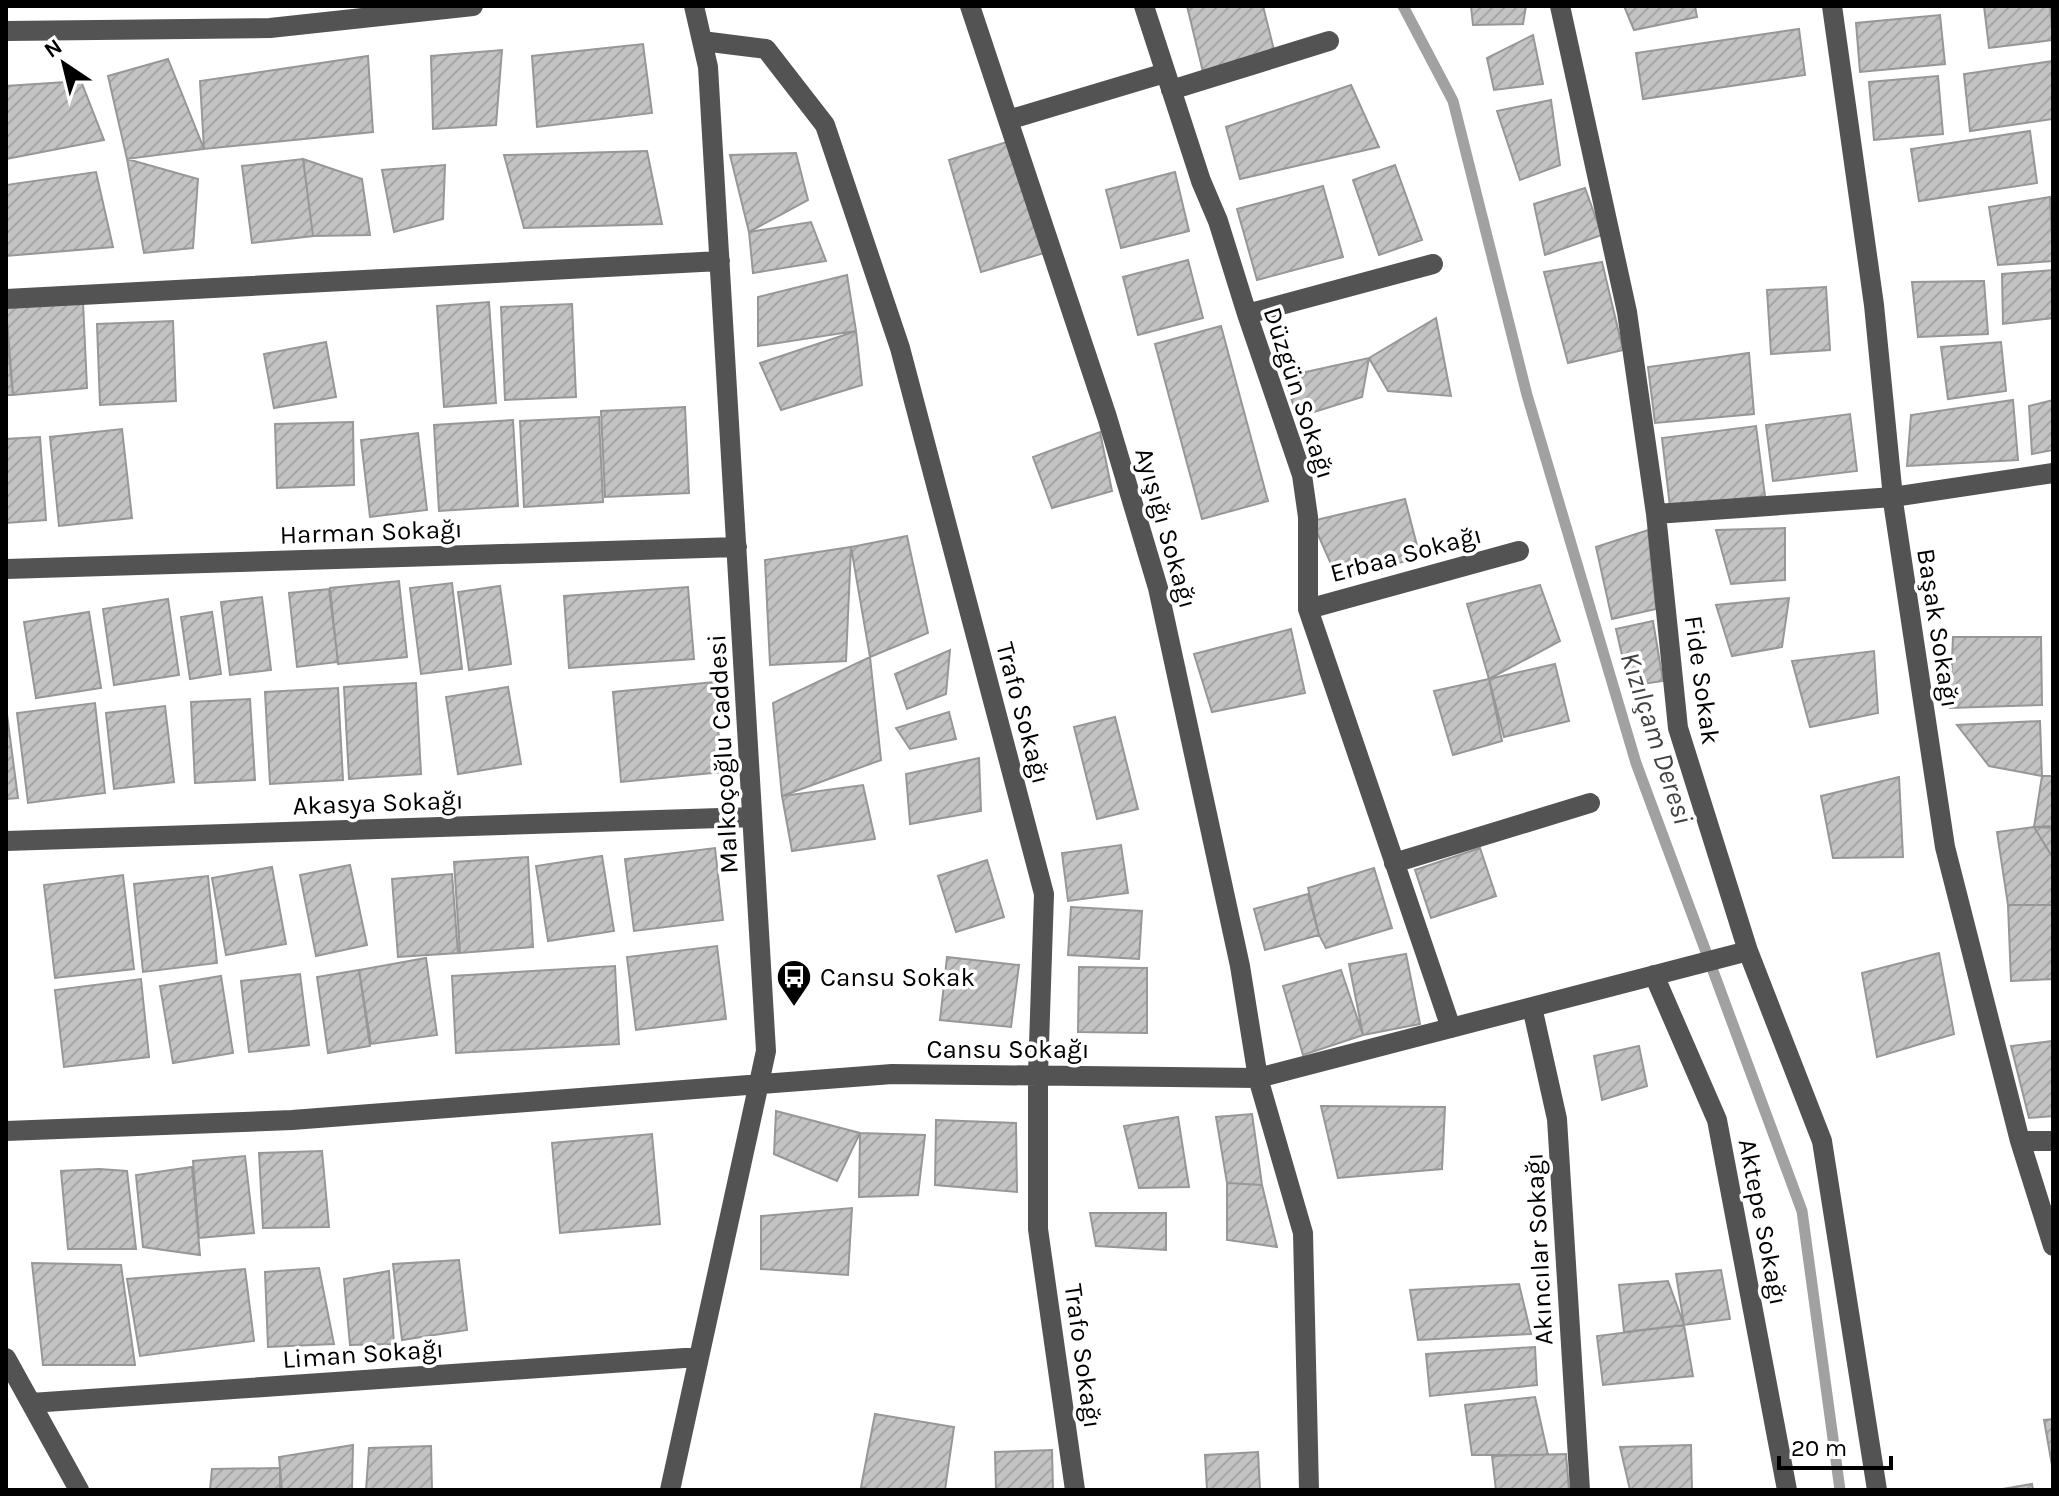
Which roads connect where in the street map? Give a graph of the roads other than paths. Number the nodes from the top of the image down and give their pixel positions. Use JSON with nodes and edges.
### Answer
{"nodes":[{"id":1,"x":473,"y":6,"type":"edge"},
{"id":2,"x":694,"y":6,"type":"edge"},
{"id":3,"x":970,"y":6,"type":"edge"},
{"id":4,"x":1144,"y":6,"type":"edge"},
{"id":5,"x":1560,"y":6,"type":"edge"},
{"id":6,"x":1832,"y":6,"type":"edge"},
{"id":7,"x":6,"y":31,"type":"edge"},
{"id":8,"x":702,"y":41,"type":"junction"},
{"id":9,"x":1329,"y":41,"type":"dead end"},
{"id":10,"x":1168,"y":82,"type":"junction"},
{"id":11,"x":1008,"y":120,"type":"junction"},
{"id":12,"x":720,"y":261,"type":"junction"},
{"id":13,"x":1433,"y":264,"type":"dead end"},
{"id":14,"x":6,"y":299,"type":"edge"},
{"id":15,"x":1247,"y":314,"type":"junction"},
{"id":16,"x":2053,"y":473,"type":"edge"},
{"id":17,"x":1893,"y":497,"type":"junction"},
{"id":18,"x":1656,"y":514,"type":"junction"},
{"id":19,"x":737,"y":547,"type":"junction"},
{"id":20,"x":1519,"y":551,"type":"dead end"},
{"id":21,"x":6,"y":569,"type":"edge"},
{"id":22,"x":1308,"y":609,"type":"junction"},
{"id":23,"x":1590,"y":803,"type":"dead end"},
{"id":24,"x":752,"y":817,"type":"junction"},
{"id":25,"x":6,"y":841,"type":"edge"},
{"id":26,"x":1394,"y":863,"type":"junction"},
{"id":27,"x":1741,"y":953,"type":"junction"},
{"id":28,"x":1654,"y":975,"type":"junction"},
{"id":29,"x":1532,"y":1007,"type":"junction"},
{"id":30,"x":1451,"y":1028,"type":"junction"},
{"id":31,"x":1038,"y":1075,"type":"junction"},
{"id":32,"x":1258,"y":1078,"type":"junction"},
{"id":33,"x":759,"y":1086,"type":"junction"},
{"id":34,"x":6,"y":1131,"type":"edge"},
{"id":35,"x":2020,"y":1141,"type":"junction"},
{"id":36,"x":2053,"y":1141,"type":"edge"},
{"id":37,"x":2053,"y":1246,"type":"edge"},
{"id":38,"x":699,"y":1357,"type":"junction"},
{"id":39,"x":6,"y":1358,"type":"edge"},
{"id":40,"x":31,"y":1403,"type":"junction"},
{"id":41,"x":79,"y":1490,"type":"edge"},
{"id":42,"x":670,"y":1490,"type":"edge"},
{"id":43,"x":1075,"y":1490,"type":"edge"},
{"id":44,"x":1309,"y":1490,"type":"edge"},
{"id":45,"x":1580,"y":1490,"type":"edge"},
{"id":46,"x":1787,"y":1490,"type":"edge"},
{"id":47,"x":1877,"y":1490,"type":"edge"}],
"edges":[{"from":1,"to":7,"type":"street"},
{"from":2,"to":8,"type":"street","name":"Malkoçoğlu Caddesi"},
{"from":3,"to":11,"type":"street","name":"Ayışığı Sokağı"},
{"from":4,"to":10,"type":"street","name":"Düzgün Sokağı"},
{"from":5,"to":18,"type":"street","name":"Fide Sokak"},
{"from":6,"to":17,"type":"street","name":"Başak Sokağı"},
{"from":8,"to":12,"type":"street","name":"Malkoçoğlu Caddesi"},
{"from":8,"to":31,"type":"street","name":"Trafo Sokağı"},
{"from":9,"to":10,"type":"street"},
{"from":10,"to":11,"type":"street"},
{"from":10,"to":15,"type":"street","name":"Düzgün Sokağı"},
{"from":11,"to":32,"type":"street","name":"Ayışığı Sokağı"},
{"from":12,"to":14,"type":"street"},
{"from":12,"to":19,"type":"street","name":"Malkoçoğlu Caddesi"},
{"from":13,"to":15,"type":"street"},
{"from":15,"to":22,"type":"street","name":"Düzgün Sokağı"},
{"from":16,"to":17,"type":"street"},
{"from":17,"to":18,"type":"street"},
{"from":17,"to":35,"type":"street","name":"Başak Sokağı"},
{"from":18,"to":27,"type":"street","name":"Fide Sokak"},
{"from":19,"to":21,"type":"street","name":"Harman Sokağı"},
{"from":19,"to":24,"type":"street","name":"Malkoçoğlu Caddesi"},
{"from":20,"to":22,"type":"street","name":"Erbaa Sokağı"},
{"from":22,"to":26,"type":"street","name":"Düzgün Sokağı"},
{"from":23,"to":26,"type":"street"},
{"from":24,"to":25,"type":"street","name":"Akasya Sokağı"},
{"from":24,"to":33,"type":"street","name":"Malkoçoğlu Caddesi"},
{"from":26,"to":30,"type":"street","name":"Düzgün Sokağı"},
{"from":27,"to":28,"type":"street"},
{"from":27,"to":47,"type":"street","name":"Fide Sokak"},
{"from":28,"to":29,"type":"street"},
{"from":28,"to":46,"type":"street","name":"Aktepe Sokağı"},
{"from":29,"to":30,"type":"street"},
{"from":29,"to":45,"type":"street","name":"Akıncılar Sokağı"},
{"from":30,"to":32,"type":"street"},
{"from":31,"to":32,"type":"street","name":"Cansu Sokağı"},
{"from":31,"to":33,"type":"street","name":"Cansu Sokağı"},
{"from":31,"to":43,"type":"street","name":"Trafo Sokağı"},
{"from":32,"to":44,"type":"street","name":"Ayışığı Sokağı"},
{"from":33,"to":34,"type":"street","name":"Cansu Sokağı"},
{"from":33,"to":38,"type":"street","name":"Malkoçoğlu Caddesi"},
{"from":35,"to":36,"type":"street"},
{"from":35,"to":37,"type":"street","name":"Başak Sokağı"},
{"from":38,"to":40,"type":"street","name":"Liman Sokağı"},
{"from":38,"to":42,"type":"street","name":"Malkoçoğlu Caddesi"},
{"from":39,"to":40,"type":"street"},
{"from":40,"to":41,"type":"street"}]}
